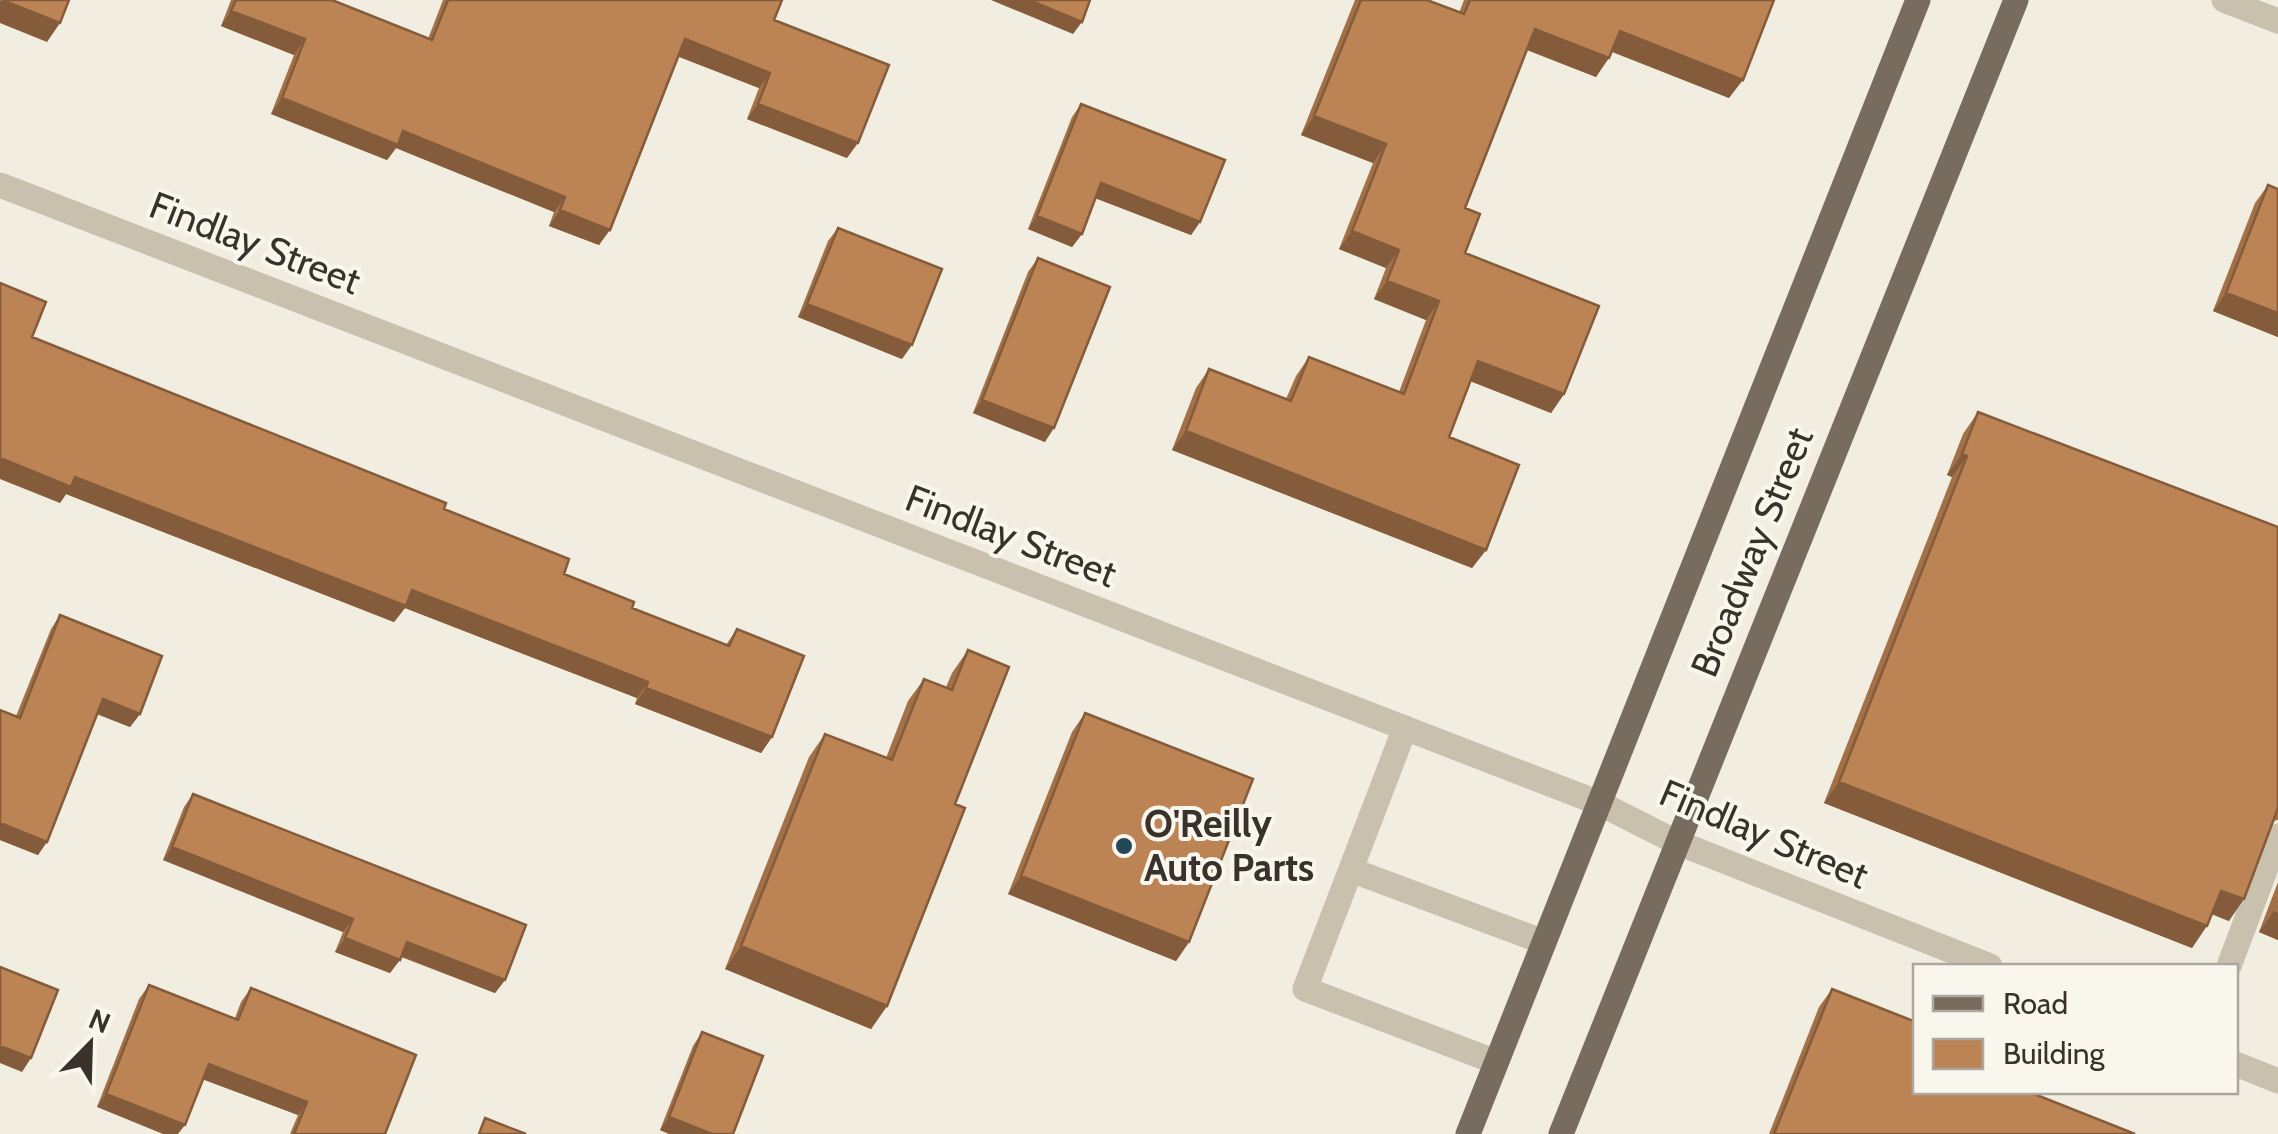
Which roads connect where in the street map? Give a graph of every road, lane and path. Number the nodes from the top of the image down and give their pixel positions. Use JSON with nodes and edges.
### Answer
{"nodes":[{"id":1,"x":1918,"y":0,"type":"edge"},
{"id":2,"x":2016,"y":0,"type":"edge"},
{"id":3,"x":2224,"y":0,"type":"edge"},
{"id":4,"x":2278,"y":21,"type":"edge"},
{"id":5,"x":0,"y":185,"type":"edge"},
{"id":6,"x":1404,"y":728,"type":"junction"},
{"id":7,"x":1600,"y":803,"type":"junction"},
{"id":8,"x":2278,"y":836,"type":"edge"},
{"id":9,"x":1676,"y":842,"type":"junction"},
{"id":10,"x":1350,"y":870,"type":"junction"},
{"id":11,"x":1544,"y":942,"type":"junction"},
{"id":12,"x":1985,"y":964,"type":"edge"},
{"id":13,"x":2230,"y":964,"type":"edge"},
{"id":14,"x":1496,"y":1062,"type":"junction"},
{"id":15,"x":2238,"y":1065,"type":"edge"},
{"id":16,"x":2278,"y":1081,"type":"edge"},
{"id":17,"x":1468,"y":1134,"type":"edge"},
{"id":18,"x":1561,"y":1134,"type":"edge"}],
"edges":[{"from":1,"to":7,"type":"main road","name":"Broadway Street"},
{"from":2,"to":9,"type":"main road","name":"Broadway Street"},
{"from":3,"to":4,"type":"street"},
{"from":5,"to":6,"type":"street","name":"Findlay Street"},
{"from":6,"to":7,"type":"street","name":"Findlay Street"},
{"from":6,"to":10,"type":"street"},
{"from":7,"to":9,"type":"street","name":"Findlay Street"},
{"from":7,"to":11,"type":"main road","name":"Broadway Street"},
{"from":8,"to":13,"type":"street"},
{"from":9,"to":12,"type":"street","name":"Findlay Street"},
{"from":9,"to":18,"type":"main road","name":"Broadway Street"},
{"from":10,"to":11,"type":"street"},
{"from":10,"to":14,"type":"street"},
{"from":11,"to":14,"type":"main road","name":"Broadway Street"},
{"from":14,"to":17,"type":"main road","name":"Broadway Street"},
{"from":15,"to":16,"type":"street"}]}
